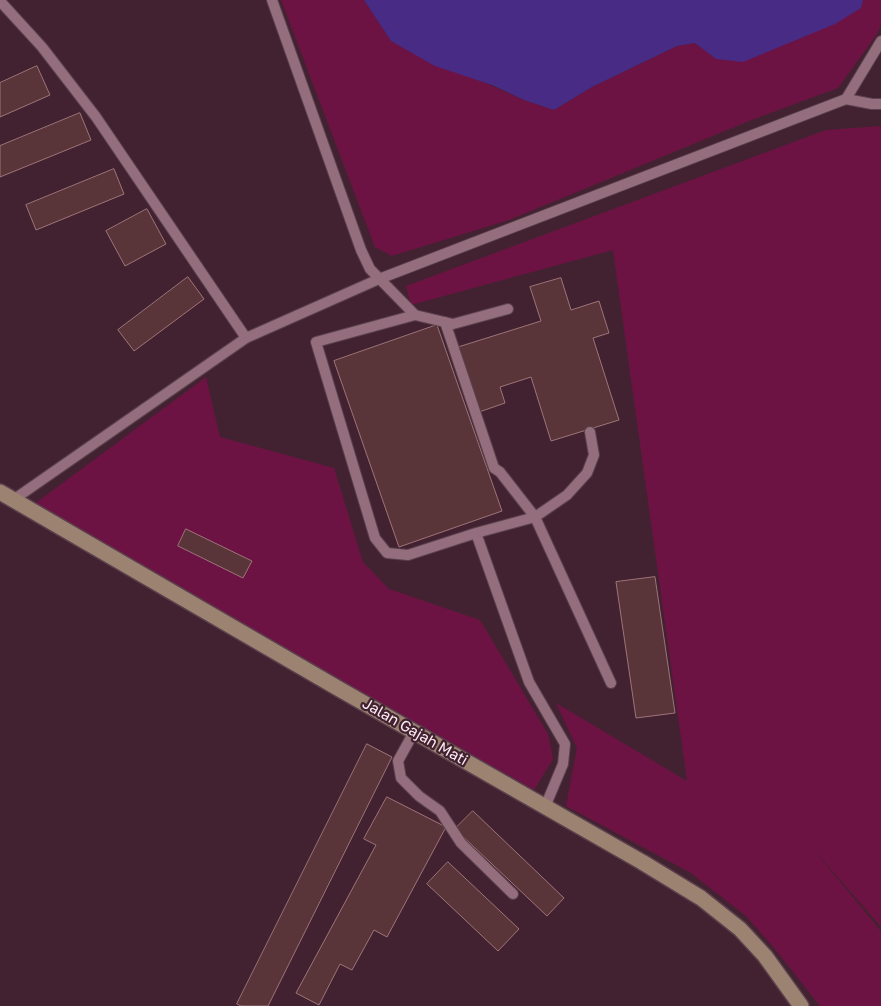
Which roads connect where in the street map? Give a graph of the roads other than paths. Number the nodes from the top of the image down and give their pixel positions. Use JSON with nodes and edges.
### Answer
{"nodes":[{"id":1,"x":272,"y":0,"type":"edge"},
{"id":2,"x":0,"y":1,"type":"edge"},
{"id":3,"x":881,"y":41,"type":"edge"},
{"id":4,"x":846,"y":99,"type":"junction"},
{"id":5,"x":881,"y":104,"type":"edge"},
{"id":6,"x":379,"y":279,"type":"junction"},
{"id":7,"x":508,"y":309,"type":"dead end"},
{"id":8,"x":415,"y":315,"type":"junction"},
{"id":9,"x":445,"y":322,"type":"junction"},
{"id":10,"x":246,"y":338,"type":"junction"},
{"id":11,"x":590,"y":432,"type":"dead end"},
{"id":12,"x":0,"y":492,"type":"edge"},
{"id":13,"x":13,"y":500,"type":"junction"},
{"id":14,"x":535,"y":517,"type":"junction"},
{"id":15,"x":476,"y":533,"type":"junction"},
{"id":16,"x":611,"y":683,"type":"dead end"},
{"id":17,"x":414,"y":732,"type":"junction"},
{"id":18,"x":545,"y":807,"type":"junction"},
{"id":19,"x":513,"y":894,"type":"dead end"},
{"id":20,"x":801,"y":1006,"type":"edge"}],
"edges":[{"from":1,"to":6,"type":"lane"},
{"from":2,"to":10,"type":"lane"},
{"from":3,"to":4,"type":"lane"},
{"from":4,"to":5,"type":"lane"},
{"from":4,"to":6,"type":"lane"},
{"from":6,"to":8,"type":"lane"},
{"from":6,"to":10,"type":"lane"},
{"from":7,"to":9,"type":"lane"},
{"from":8,"to":9,"type":"lane"},
{"from":8,"to":15,"type":"lane"},
{"from":9,"to":14,"type":"lane"},
{"from":10,"to":13,"type":"lane"},
{"from":11,"to":14,"type":"lane"},
{"from":12,"to":13,"type":"main road","name":"Jalan Gajah Mati"},
{"from":13,"to":17,"type":"main road","name":"Jalan Gajah Mati"},
{"from":14,"to":15,"type":"lane"},
{"from":14,"to":16,"type":"lane"},
{"from":15,"to":18,"type":"lane"},
{"from":17,"to":18,"type":"main road","name":"Jalan Gajah Mati"},
{"from":17,"to":19,"type":"lane"},
{"from":18,"to":20,"type":"main road","name":"Jalan Gajah Mati"}]}
